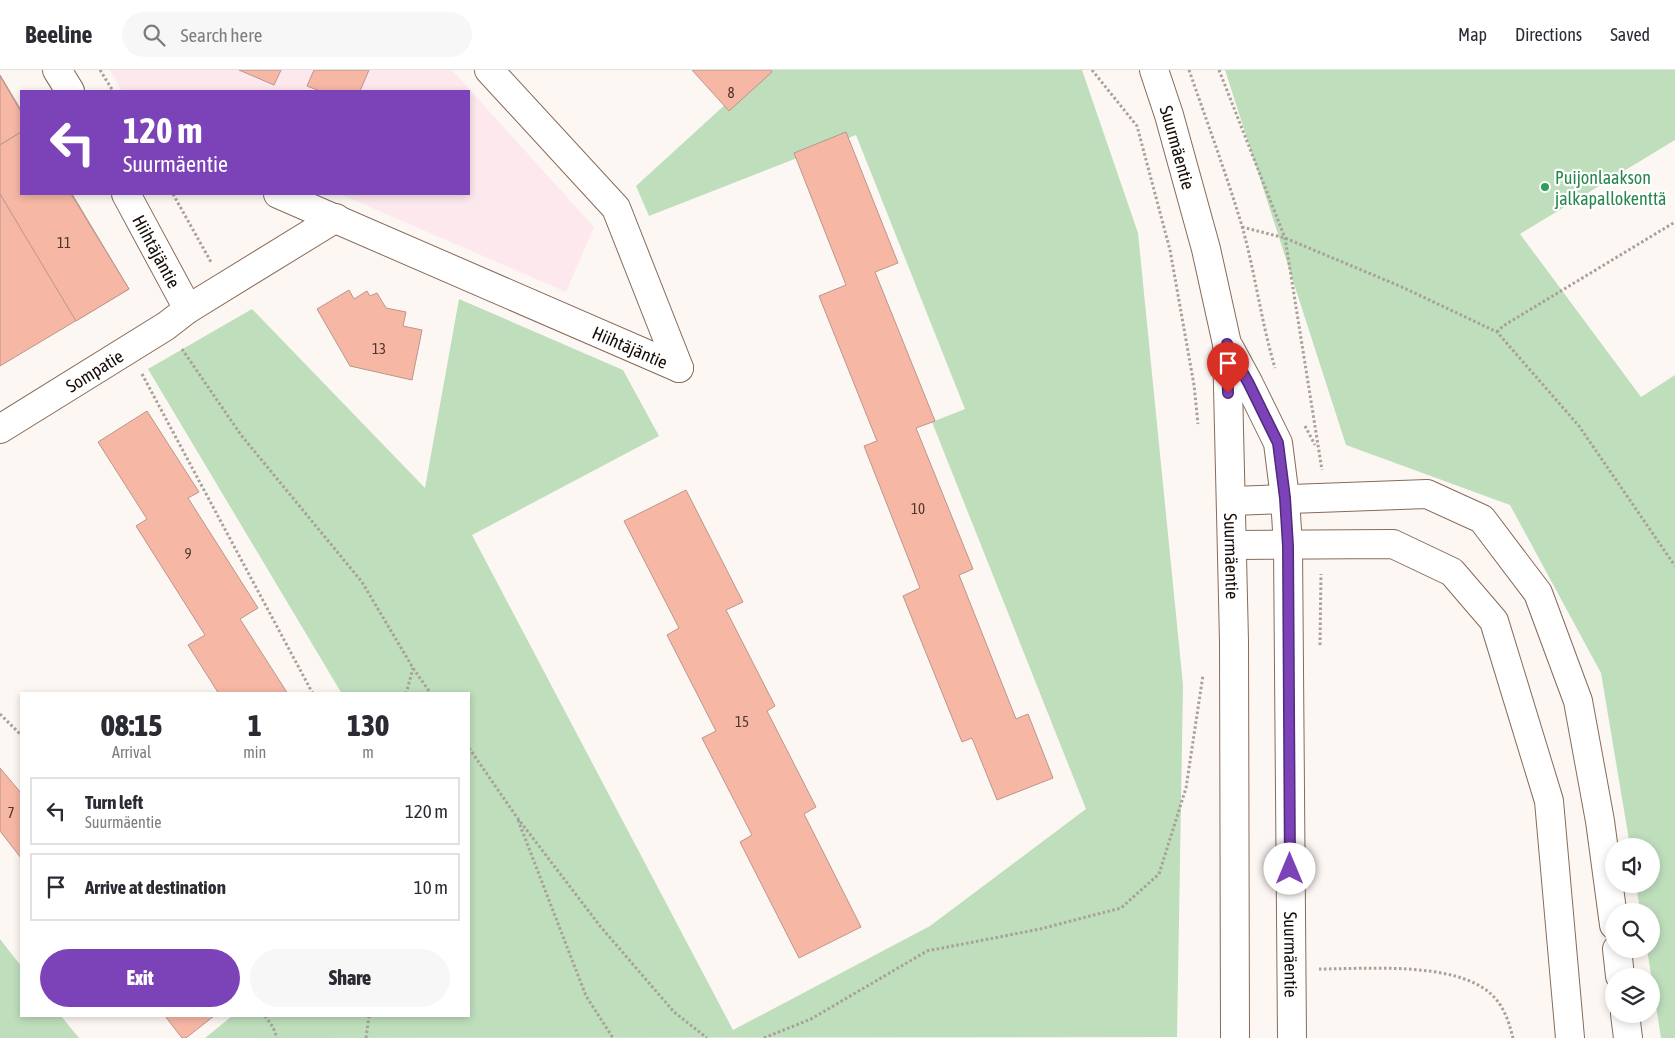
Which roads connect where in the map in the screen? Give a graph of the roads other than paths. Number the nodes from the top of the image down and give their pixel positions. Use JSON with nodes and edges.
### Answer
{"nodes":[{"id":1,"x":57,"y":70,"type":"edge"},
{"id":2,"x":490,"y":70,"type":"edge"},
{"id":3,"x":1154,"y":70,"type":"edge"},
{"id":4,"x":69,"y":90,"type":"edge"},
{"id":5,"x":127,"y":195,"type":"edge"},
{"id":6,"x":280,"y":195,"type":"edge"},
{"id":7,"x":336,"y":218,"type":"junction"},
{"id":8,"x":188,"y":309,"type":"junction"},
{"id":9,"x":1227,"y":344,"type":"junction"},
{"id":10,"x":0,"y":429,"type":"edge"},
{"id":11,"x":1285,"y":498,"type":"junction"},
{"id":12,"x":1232,"y":501,"type":"junction"},
{"id":13,"x":1232,"y":545,"type":"junction"},
{"id":14,"x":1288,"y":546,"type":"junction"},
{"id":15,"x":1611,"y":903,"type":"edge"},
{"id":16,"x":1626,"y":1023,"type":"edge"},
{"id":17,"x":1235,"y":1031,"type":"edge"},
{"id":18,"x":1292,"y":1031,"type":"edge"},
{"id":19,"x":1570,"y":1038,"type":"edge"},
{"id":20,"x":1628,"y":1038,"type":"edge"}],
"edges":[{"from":1,"to":4,"type":"main road"},
{"from":2,"to":7,"type":"main road","name":"Hiihtäjäntie"},
{"from":3,"to":9,"type":"main road","name":"Suurmäentie"},
{"from":5,"to":8,"type":"main road","name":"Hiihtäjäntie"},
{"from":6,"to":7,"type":"main road","name":"Hiihtäjäntie"},
{"from":7,"to":8,"type":"main road","name":"Sompatie"},
{"from":8,"to":10,"type":"main road","name":"Sompatie"},
{"from":9,"to":11,"type":"main road","name":"Suurmäentie"},
{"from":9,"to":12,"type":"main road","name":"Suurmäentie"},
{"from":11,"to":12,"type":"main road"},
{"from":11,"to":14,"type":"main road","name":"Suurmäentie"},
{"from":11,"to":15,"type":"main road"},
{"from":12,"to":13,"type":"main road","name":"Suurmäentie"},
{"from":13,"to":14,"type":"main road"},
{"from":13,"to":17,"type":"main road","name":"Suurmäentie"},
{"from":14,"to":18,"type":"main road","name":"Suurmäentie"},
{"from":14,"to":19,"type":"main road"},
{"from":16,"to":20,"type":"main road"}]}
